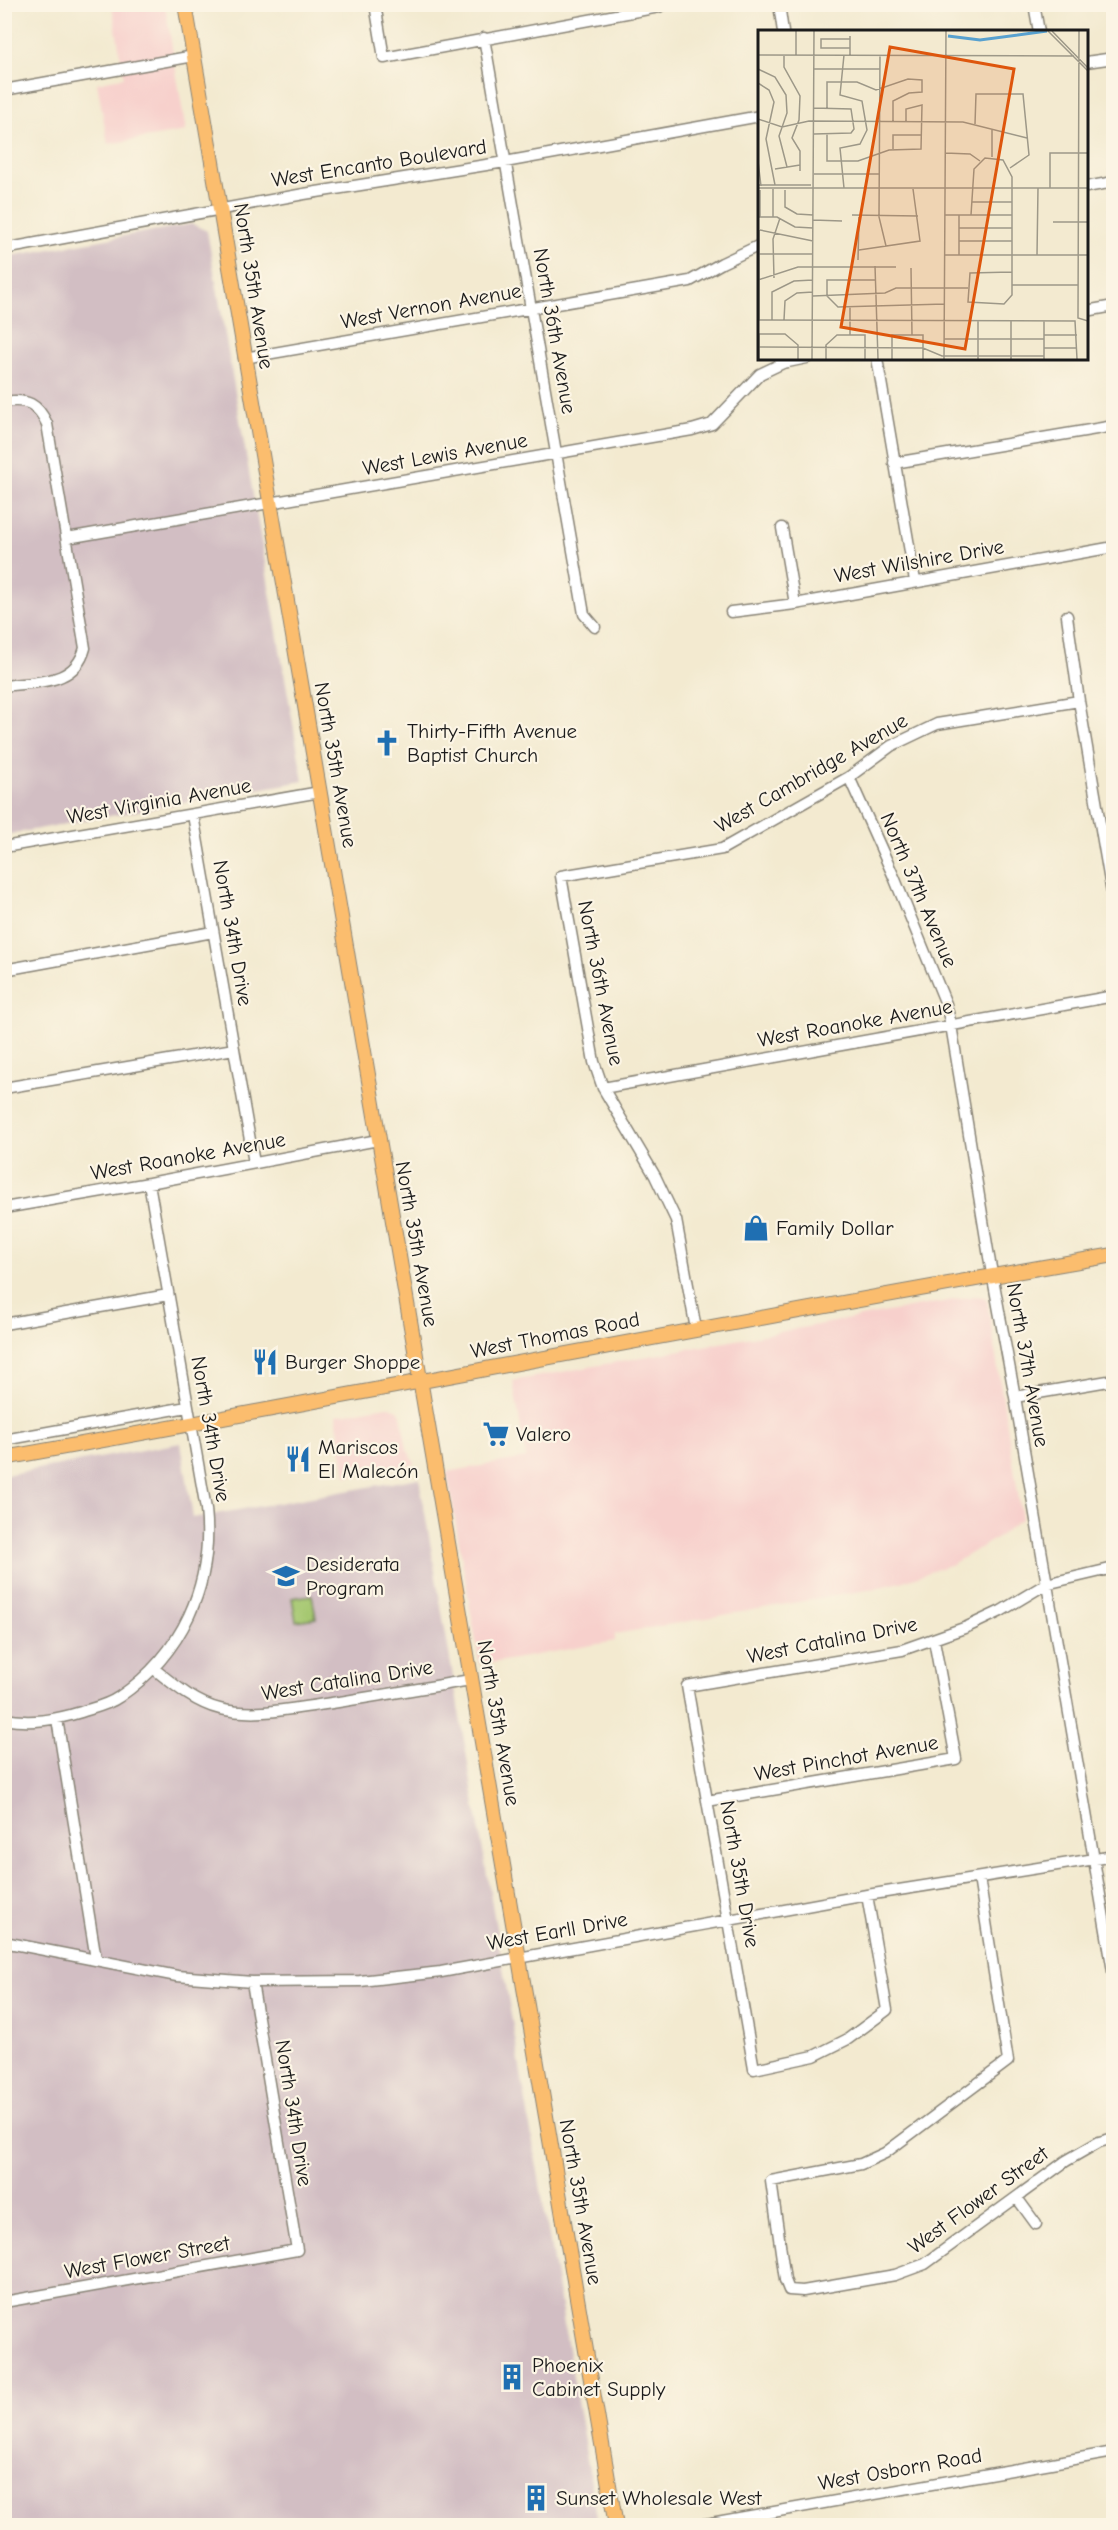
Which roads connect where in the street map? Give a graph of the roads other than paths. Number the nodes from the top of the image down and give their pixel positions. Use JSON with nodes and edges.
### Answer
{"nodes":[{"id":1,"x":185,"y":4,"type":"edge"},
{"id":2,"x":375,"y":4,"type":"edge"},
{"id":3,"x":779,"y":4,"type":"edge"},
{"id":4,"x":1034,"y":4,"type":"edge"},
{"id":5,"x":659,"y":6,"type":"edge"},
{"id":6,"x":783,"y":30,"type":"edge"},
{"id":7,"x":1039,"y":30,"type":"edge"},
{"id":8,"x":484,"y":38,"type":"junction"},
{"id":9,"x":194,"y":56,"type":"junction"},
{"id":10,"x":1113,"y":58,"type":"edge"},
{"id":11,"x":1088,"y":62,"type":"edge"},
{"id":12,"x":4,"y":90,"type":"edge"},
{"id":13,"x":758,"y":116,"type":"edge"},
{"id":14,"x":506,"y":162,"type":"junction"},
{"id":15,"x":1113,"y":182,"type":"edge"},
{"id":16,"x":1088,"y":187,"type":"edge"},
{"id":17,"x":220,"y":210,"type":"junction"},
{"id":18,"x":758,"y":245,"type":"edge"},
{"id":19,"x":4,"y":249,"type":"edge"},
{"id":20,"x":1113,"y":306,"type":"edge"},
{"id":21,"x":532,"y":308,"type":"junction"},
{"id":22,"x":1088,"y":311,"type":"edge"},
{"id":23,"x":244,"y":358,"type":"junction"},
{"id":24,"x":797,"y":360,"type":"edge"},
{"id":25,"x":877,"y":360,"type":"edge"},
{"id":26,"x":4,"y":402,"type":"edge"},
{"id":27,"x":1113,"y":426,"type":"edge"},
{"id":28,"x":557,"y":455,"type":"junction"},
{"id":29,"x":894,"y":463,"type":"junction"},
{"id":30,"x":269,"y":504,"type":"junction"},
{"id":31,"x":782,"y":528,"type":"dead end"},
{"id":32,"x":67,"y":538,"type":"junction"},
{"id":33,"x":1113,"y":547,"type":"edge"},
{"id":34,"x":915,"y":581,"type":"junction"},
{"id":35,"x":795,"y":604,"type":"junction"},
{"id":36,"x":731,"y":612,"type":"dead end"},
{"id":37,"x":1067,"y":616,"type":"dead end"},
{"id":38,"x":594,"y":627,"type":"dead end"},
{"id":39,"x":4,"y":686,"type":"edge"},
{"id":40,"x":1078,"y":701,"type":"junction"},
{"id":41,"x":849,"y":777,"type":"junction"},
{"id":42,"x":320,"y":792,"type":"junction"},
{"id":43,"x":193,"y":815,"type":"junction"},
{"id":44,"x":4,"y":847,"type":"edge"},
{"id":45,"x":561,"y":876,"type":"joint"},
{"id":46,"x":1113,"y":905,"type":"edge"},
{"id":47,"x":213,"y":932,"type":"junction"},
{"id":48,"x":4,"y":970,"type":"edge"},
{"id":49,"x":1113,"y":996,"type":"edge"},
{"id":50,"x":951,"y":1025,"type":"junction"},
{"id":51,"x":234,"y":1049,"type":"junction"},
{"id":52,"x":4,"y":1088,"type":"edge"},
{"id":53,"x":603,"y":1088,"type":"junction"},
{"id":54,"x":378,"y":1140,"type":"junction"},
{"id":55,"x":254,"y":1163,"type":"junction"},
{"id":56,"x":149,"y":1184,"type":"junction"},
{"id":57,"x":4,"y":1208,"type":"edge"},
{"id":58,"x":1113,"y":1255,"type":"edge"},
{"id":59,"x":992,"y":1275,"type":"junction"},
{"id":60,"x":168,"y":1295,"type":"junction"},
{"id":61,"x":4,"y":1324,"type":"edge"},
{"id":62,"x":696,"y":1329,"type":"junction"},
{"id":63,"x":1113,"y":1380,"type":"edge"},
{"id":64,"x":419,"y":1382,"type":"junction"},
{"id":65,"x":1015,"y":1397,"type":"junction"},
{"id":66,"x":187,"y":1407,"type":"junction"},
{"id":67,"x":190,"y":1425,"type":"junction"},
{"id":68,"x":4,"y":1440,"type":"edge"},
{"id":69,"x":4,"y":1458,"type":"edge"},
{"id":70,"x":1113,"y":1568,"type":"edge"},
{"id":71,"x":1046,"y":1584,"type":"junction"},
{"id":72,"x":934,"y":1640,"type":"junction"},
{"id":73,"x":153,"y":1668,"type":"junction"},
{"id":74,"x":471,"y":1680,"type":"junction"},
{"id":75,"x":687,"y":1686,"type":"joint"},
{"id":76,"x":4,"y":1719,"type":"edge"},
{"id":77,"x":57,"y":1719,"type":"junction"},
{"id":78,"x":707,"y":1801,"type":"junction"},
{"id":79,"x":1113,"y":1856,"type":"edge"},
{"id":80,"x":1093,"y":1859,"type":"junction"},
{"id":81,"x":979,"y":1878,"type":"junction"},
{"id":82,"x":867,"y":1895,"type":"junction"},
{"id":83,"x":728,"y":1921,"type":"junction"},
{"id":84,"x":4,"y":1942,"type":"edge"},
{"id":85,"x":518,"y":1957,"type":"junction"},
{"id":86,"x":96,"y":1959,"type":"junction"},
{"id":87,"x":1113,"y":1977,"type":"edge"},
{"id":88,"x":252,"y":1982,"type":"junction"},
{"id":89,"x":1113,"y":2138,"type":"edge"},
{"id":90,"x":1017,"y":2198,"type":"junction"},
{"id":91,"x":1036,"y":2224,"type":"dead end"},
{"id":92,"x":297,"y":2250,"type":"joint"},
{"id":93,"x":4,"y":2302,"type":"edge"},
{"id":94,"x":1113,"y":2452,"type":"edge"},
{"id":95,"x":616,"y":2526,"type":"edge"},
{"id":96,"x":694,"y":2526,"type":"edge"}],
"edges":[{"from":1,"to":9,"type":"main road","name":"North 35th Avenue"},
{"from":2,"to":8,"type":"street"},
{"from":3,"to":6,"type":"street"},
{"from":4,"to":7,"type":"street"},
{"from":5,"to":8,"type":"street"},
{"from":8,"to":14,"type":"street","name":"North 36th Avenue"},
{"from":9,"to":12,"type":"street"},
{"from":9,"to":17,"type":"main road","name":"North 35th Avenue"},
{"from":10,"to":11,"type":"street"},
{"from":13,"to":14,"type":"street","name":"West Encanto Boulevard"},
{"from":14,"to":17,"type":"street","name":"West Encanto Boulevard"},
{"from":14,"to":21,"type":"street","name":"North 36th Avenue"},
{"from":15,"to":16,"type":"street"},
{"from":17,"to":19,"type":"street","name":"West Encanto Boulevard"},
{"from":17,"to":23,"type":"main road","name":"North 35th Avenue"},
{"from":18,"to":21,"type":"street","name":"West Vernon Avenue"},
{"from":20,"to":22,"type":"street"},
{"from":21,"to":23,"type":"street","name":"West Vernon Avenue"},
{"from":21,"to":28,"type":"street","name":"North 36th Avenue"},
{"from":23,"to":30,"type":"main road","name":"North 35th Avenue"},
{"from":24,"to":28,"type":"street","name":"West Lewis Avenue"},
{"from":25,"to":29,"type":"street"},
{"from":26,"to":32,"type":"street"},
{"from":27,"to":29,"type":"street"},
{"from":28,"to":30,"type":"street","name":"West Lewis Avenue"},
{"from":28,"to":38,"type":"street","name":"North 36th Avenue"},
{"from":29,"to":34,"type":"street"},
{"from":30,"to":32,"type":"street","name":"West Lewis Avenue"},
{"from":30,"to":42,"type":"main road","name":"North 35th Avenue"},
{"from":31,"to":35,"type":"street"},
{"from":32,"to":39,"type":"street"},
{"from":33,"to":34,"type":"street","name":"West Wilshire Drive"},
{"from":34,"to":35,"type":"street","name":"West Wilshire Drive"},
{"from":35,"to":36,"type":"street","name":"West Wilshire Drive"},
{"from":37,"to":40,"type":"street"},
{"from":40,"to":41,"type":"street","name":"West Cambridge Avenue"},
{"from":40,"to":46,"type":"street"},
{"from":41,"to":45,"type":"street","name":"West Cambridge Avenue"},
{"from":41,"to":50,"type":"street","name":"North 37th Avenue"},
{"from":42,"to":43,"type":"street","name":"West Virginia Avenue"},
{"from":42,"to":54,"type":"main road","name":"North 35th Avenue"},
{"from":43,"to":44,"type":"street","name":"West Virginia Avenue"},
{"from":43,"to":47,"type":"street","name":"North 34th Drive"},
{"from":45,"to":53,"type":"street","name":"North 36th Avenue"},
{"from":47,"to":48,"type":"street"},
{"from":47,"to":51,"type":"street","name":"North 34th Drive"},
{"from":49,"to":50,"type":"street","name":"West Roanoke Avenue"},
{"from":50,"to":53,"type":"street","name":"West Roanoke Avenue"},
{"from":50,"to":59,"type":"street","name":"North 37th Avenue"},
{"from":51,"to":52,"type":"street"},
{"from":51,"to":55,"type":"street","name":"North 34th Drive"},
{"from":53,"to":62,"type":"street","name":"North 36th Avenue"},
{"from":54,"to":55,"type":"street","name":"West Roanoke Avenue"},
{"from":54,"to":64,"type":"main road","name":"North 35th Avenue"},
{"from":55,"to":56,"type":"street","name":"West Roanoke Avenue"},
{"from":56,"to":57,"type":"street","name":"West Roanoke Avenue"},
{"from":56,"to":60,"type":"street","name":"North 34th Drive"},
{"from":58,"to":59,"type":"main road","name":"West Thomas Road"},
{"from":59,"to":62,"type":"main road","name":"West Thomas Road"},
{"from":59,"to":65,"type":"street","name":"North 37th Avenue"},
{"from":60,"to":61,"type":"street"},
{"from":60,"to":66,"type":"street","name":"North 34th Drive"},
{"from":62,"to":64,"type":"main road","name":"West Thomas Road"},
{"from":63,"to":65,"type":"street"},
{"from":64,"to":67,"type":"main road","name":"West Thomas Road"},
{"from":64,"to":74,"type":"main road","name":"North 35th Avenue"},
{"from":65,"to":71,"type":"street","name":"North 37th Avenue"},
{"from":66,"to":67,"type":"street","name":"North 34th Drive"},
{"from":66,"to":68,"type":"street"},
{"from":67,"to":69,"type":"main road","name":"West Thomas Road"},
{"from":67,"to":73,"type":"street","name":"North 34th Drive"},
{"from":70,"to":71,"type":"street","name":"West Catalina Drive"},
{"from":71,"to":72,"type":"street","name":"West Catalina Drive"},
{"from":71,"to":80,"type":"street","name":"North 37th Avenue"},
{"from":72,"to":75,"type":"street","name":"West Catalina Drive"},
{"from":72,"to":78,"type":"street","name":"West Pinchot Avenue"},
{"from":73,"to":74,"type":"street","name":"West Catalina Drive"},
{"from":73,"to":77,"type":"street"},
{"from":74,"to":85,"type":"main road","name":"North 35th Avenue"},
{"from":75,"to":78,"type":"street","name":"North 35th Drive"},
{"from":76,"to":77,"type":"street"},
{"from":77,"to":86,"type":"street"},
{"from":78,"to":83,"type":"street","name":"North 35th Drive"},
{"from":79,"to":80,"type":"street","name":"West Earll Drive"},
{"from":80,"to":81,"type":"street","name":"West Earll Drive"},
{"from":80,"to":87,"type":"street","name":"North 37th Avenue"},
{"from":81,"to":82,"type":"street","name":"West Earll Drive"},
{"from":81,"to":90,"type":"street","name":"West Flower Street"},
{"from":82,"to":83,"type":"street","name":"West Earll Drive"},
{"from":82,"to":83,"type":"street","name":"North 35th Drive"},
{"from":83,"to":85,"type":"street","name":"West Earll Drive"},
{"from":84,"to":86,"type":"street","name":"West Earll Drive"},
{"from":85,"to":88,"type":"street","name":"West Earll Drive"},
{"from":85,"to":95,"type":"main road","name":"North 35th Avenue"},
{"from":86,"to":88,"type":"street","name":"West Earll Drive"},
{"from":88,"to":92,"type":"street","name":"North 34th Drive"},
{"from":89,"to":90,"type":"street","name":"West Flower Street"},
{"from":90,"to":91,"type":"street"},
{"from":92,"to":93,"type":"street","name":"West Flower Street"},
{"from":94,"to":96,"type":"street","name":"West Osborn Road"}]}
